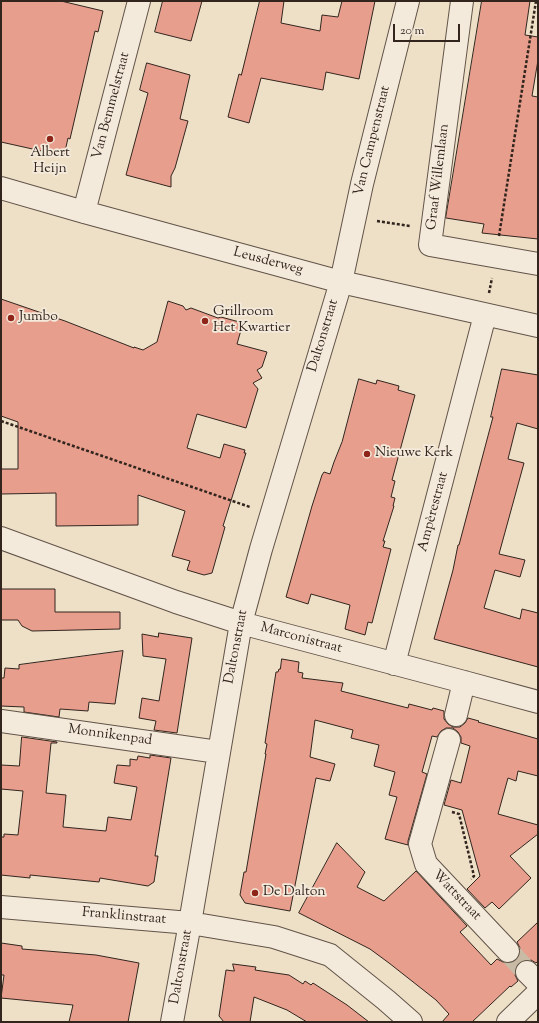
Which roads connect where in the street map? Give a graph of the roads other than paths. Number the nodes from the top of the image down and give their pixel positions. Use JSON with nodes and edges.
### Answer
{"nodes":[{"id":1,"x":139,"y":1,"type":"edge"},
{"id":2,"x":408,"y":1,"type":"edge"},
{"id":3,"x":462,"y":1,"type":"edge"},
{"id":4,"x":1,"y":188,"type":"edge"},
{"id":5,"x":84,"y":212,"type":"junction"},
{"id":6,"x":538,"y":264,"type":"edge"},
{"id":7,"x":341,"y":282,"type":"junction"},
{"id":8,"x":485,"y":315,"type":"junction"},
{"id":9,"x":538,"y":326,"type":"edge"},
{"id":10,"x":1,"y":538,"type":"edge"},
{"id":11,"x":241,"y":623,"type":"junction"},
{"id":12,"x":394,"y":664,"type":"junction"},
{"id":13,"x":464,"y":682,"type":"junction"},
{"id":14,"x":538,"y":702,"type":"edge"},
{"id":15,"x":456,"y":715,"type":"dead end"},
{"id":16,"x":1,"y":721,"type":"edge"},
{"id":17,"x":449,"y":740,"type":"dead end"},
{"id":18,"x":218,"y":752,"type":"junction"},
{"id":19,"x":1,"y":906,"type":"edge"},
{"id":20,"x":190,"y":923,"type":"junction"},
{"id":21,"x":508,"y":951,"type":"tunnel mouth"},
{"id":22,"x":538,"y":993,"type":"edge"},
{"id":23,"x":172,"y":1022,"type":"edge"},
{"id":24,"x":411,"y":1022,"type":"edge"},
{"id":25,"x":508,"y":1022,"type":"edge"}],
"edges":[{"from":1,"to":5,"type":"street","name":"Van Bemmelstraat"},
{"from":2,"to":7,"type":"street","name":"Van Campenstraat"},
{"from":3,"to":6,"type":"street","name":"Graaf Willemlaan"},
{"from":4,"to":5,"type":"street","name":"Leusderweg"},
{"from":5,"to":7,"type":"street","name":"Leusderweg"},
{"from":7,"to":8,"type":"street","name":"Leusderweg"},
{"from":7,"to":11,"type":"street","name":"Daltonstraat"},
{"from":8,"to":9,"type":"street","name":"Leusderweg"},
{"from":8,"to":12,"type":"street","name":"Ampèrestraat"},
{"from":10,"to":11,"type":"street","name":"Marconistraat"},
{"from":11,"to":12,"type":"street","name":"Marconistraat"},
{"from":11,"to":18,"type":"street","name":"Daltonstraat"},
{"from":12,"to":13,"type":"street","name":"Marconistraat"},
{"from":13,"to":14,"type":"street","name":"Marconistraat"},
{"from":13,"to":15,"type":"street"},
{"from":16,"to":18,"type":"street","name":"Monnikenpad"},
{"from":17,"to":21,"type":"street","name":"Wattstraat"},
{"from":18,"to":20,"type":"street","name":"Daltonstraat"},
{"from":19,"to":20,"type":"street","name":"Franklinstraat"},
{"from":20,"to":23,"type":"street","name":"Daltonstraat"},
{"from":20,"to":24,"type":"street","name":"Franklinstraat"},
{"from":22,"to":25,"type":"street"}]}
